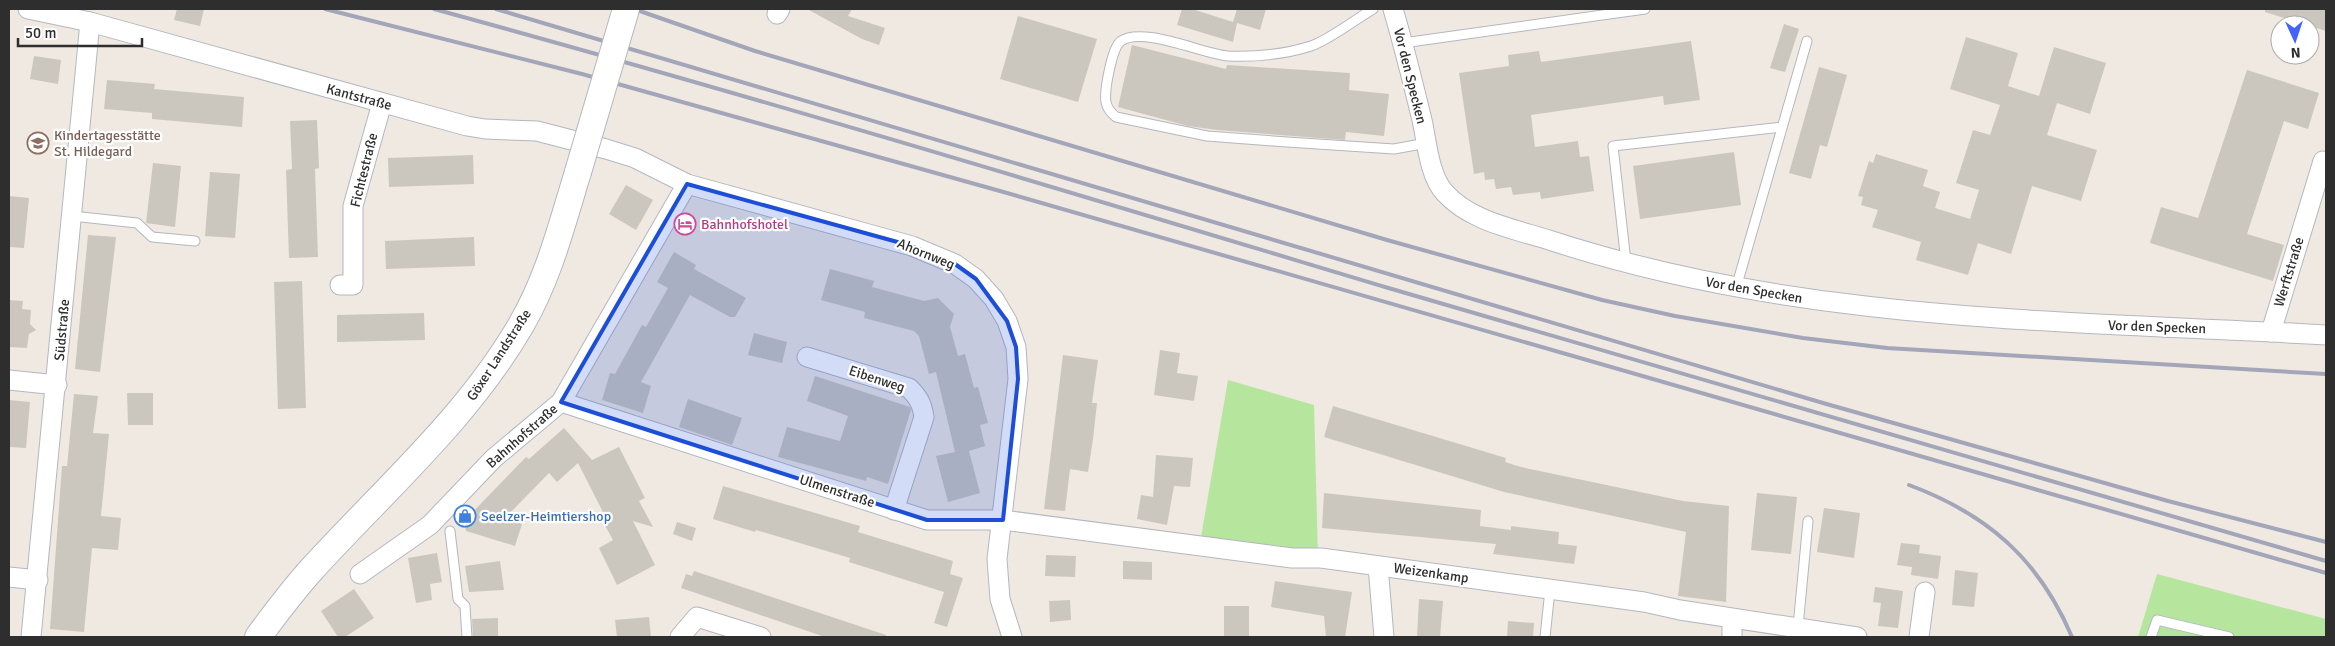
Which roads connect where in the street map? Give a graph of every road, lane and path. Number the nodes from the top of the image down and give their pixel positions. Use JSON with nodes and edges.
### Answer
{"nodes":[{"id":1,"x":28,"y":9,"type":"edge"},
{"id":2,"x":626,"y":9,"type":"edge"},
{"id":3,"x":1373,"y":9,"type":"edge"},
{"id":4,"x":1392,"y":9,"type":"edge"},
{"id":5,"x":1646,"y":9,"type":"edge"},
{"id":6,"x":90,"y":22,"type":"junction"},
{"id":7,"x":1807,"y":41,"type":"dead end"},
{"id":8,"x":1403,"y":42,"type":"junction"},
{"id":9,"x":382,"y":103,"type":"junction"},
{"id":10,"x":1782,"y":127,"type":"junction"},
{"id":11,"x":1427,"y":143,"type":"junction"},
{"id":12,"x":2323,"y":161,"type":"dead end"},
{"id":13,"x":687,"y":184,"type":"junction"},
{"id":14,"x":72,"y":216,"type":"junction"},
{"id":15,"x":195,"y":240,"type":"dead end"},
{"id":16,"x":1626,"y":262,"type":"junction"},
{"id":17,"x":340,"y":285,"type":"dead end"},
{"id":18,"x":1736,"y":288,"type":"junction"},
{"id":19,"x":2272,"y":332,"type":"junction"},
{"id":20,"x":2326,"y":335,"type":"edge"},
{"id":21,"x":807,"y":357,"type":"dead end"},
{"id":22,"x":9,"y":380,"type":"edge"},
{"id":23,"x":57,"y":385,"type":"junction"},
{"id":24,"x":561,"y":402,"type":"junction"},
{"id":25,"x":894,"y":510,"type":"junction"},
{"id":26,"x":1003,"y":520,"type":"junction"},
{"id":27,"x":1808,"y":521,"type":"dead end"},
{"id":28,"x":450,"y":531,"type":"dead end"},
{"id":29,"x":1378,"y":566,"type":"junction"},
{"id":30,"x":360,"y":574,"type":"dead end"},
{"id":31,"x":9,"y":577,"type":"edge"},
{"id":32,"x":38,"y":580,"type":"junction"},
{"id":33,"x":1550,"y":590,"type":"junction"},
{"id":34,"x":1925,"y":592,"type":"dead end"},
{"id":35,"x":1798,"y":627,"type":"junction"},
{"id":36,"x":1732,"y":628,"type":"edge"},
{"id":37,"x":31,"y":637,"type":"edge"},
{"id":38,"x":258,"y":637,"type":"edge"},
{"id":39,"x":467,"y":637,"type":"edge"},
{"id":40,"x":680,"y":637,"type":"edge"},
{"id":41,"x":761,"y":637,"type":"edge"},
{"id":42,"x":1012,"y":637,"type":"edge"},
{"id":43,"x":1384,"y":637,"type":"edge"},
{"id":44,"x":1545,"y":637,"type":"edge"},
{"id":45,"x":1857,"y":637,"type":"edge"},
{"id":46,"x":1919,"y":637,"type":"edge"},
{"id":47,"x":2151,"y":637,"type":"edge"},
{"id":48,"x":2229,"y":637,"type":"edge"}],
"edges":[{"from":1,"to":6,"type":"street","name":"Kantstraße"},
{"from":2,"to":38,"type":"main road","name":"Göxer Landstraße","bridge":true},
{"from":3,"to":11,"type":"lane"},
{"from":4,"to":8,"type":"street","name":"Vor den Specken"},
{"from":5,"to":8,"type":"lane"},
{"from":6,"to":9,"type":"street","name":"Kantstraße"},
{"from":6,"to":14,"type":"street","name":"Südstraße"},
{"from":7,"to":10,"type":"lane"},
{"from":8,"to":11,"type":"street","name":"Vor den Specken"},
{"from":9,"to":13,"type":"street","name":"Kantstraße"},
{"from":9,"to":17,"type":"street","name":"Fichtestraße"},
{"from":10,"to":16,"type":"lane"},
{"from":10,"to":18,"type":"lane"},
{"from":11,"to":16,"type":"street","name":"Vor den Specken"},
{"from":12,"to":19,"type":"street","name":"Werftstraße"},
{"from":13,"to":24,"type":"street","name":"Bahnhofstraße"},
{"from":13,"to":26,"type":"street","name":"Ahornweg"},
{"from":14,"to":15,"type":"lane"},
{"from":14,"to":23,"type":"street","name":"Südstraße"},
{"from":16,"to":18,"type":"street","name":"Vor den Specken"},
{"from":18,"to":19,"type":"street","name":"Vor den Specken"},
{"from":19,"to":20,"type":"street"},
{"from":21,"to":25,"type":"street","name":"Eibenweg"},
{"from":22,"to":23,"type":"street"},
{"from":23,"to":32,"type":"street","name":"Südstraße"},
{"from":24,"to":25,"type":"street","name":"Ulmenstraße"},
{"from":24,"to":30,"type":"street","name":"Bahnhofstraße"},
{"from":25,"to":26,"type":"street","name":"Ulmenstraße"},
{"from":26,"to":29,"type":"street","name":"Weizenkamp"},
{"from":26,"to":42,"type":"street"},
{"from":27,"to":35,"type":"lane"},
{"from":28,"to":39,"type":"lane"},
{"from":29,"to":33,"type":"street","name":"Weizenkamp"},
{"from":29,"to":43,"type":"street"},
{"from":31,"to":32,"type":"street"},
{"from":32,"to":37,"type":"street","name":"Südstraße"},
{"from":33,"to":36,"type":"street","name":"Weizenkamp"},
{"from":33,"to":44,"type":"lane"},
{"from":34,"to":46,"type":"street"},
{"from":35,"to":36,"type":"street","name":"Weizenkamp"},
{"from":35,"to":45,"type":"street","name":"Weizenkamp"},
{"from":40,"to":41,"type":"street"},
{"from":47,"to":48,"type":"lane"}]}
